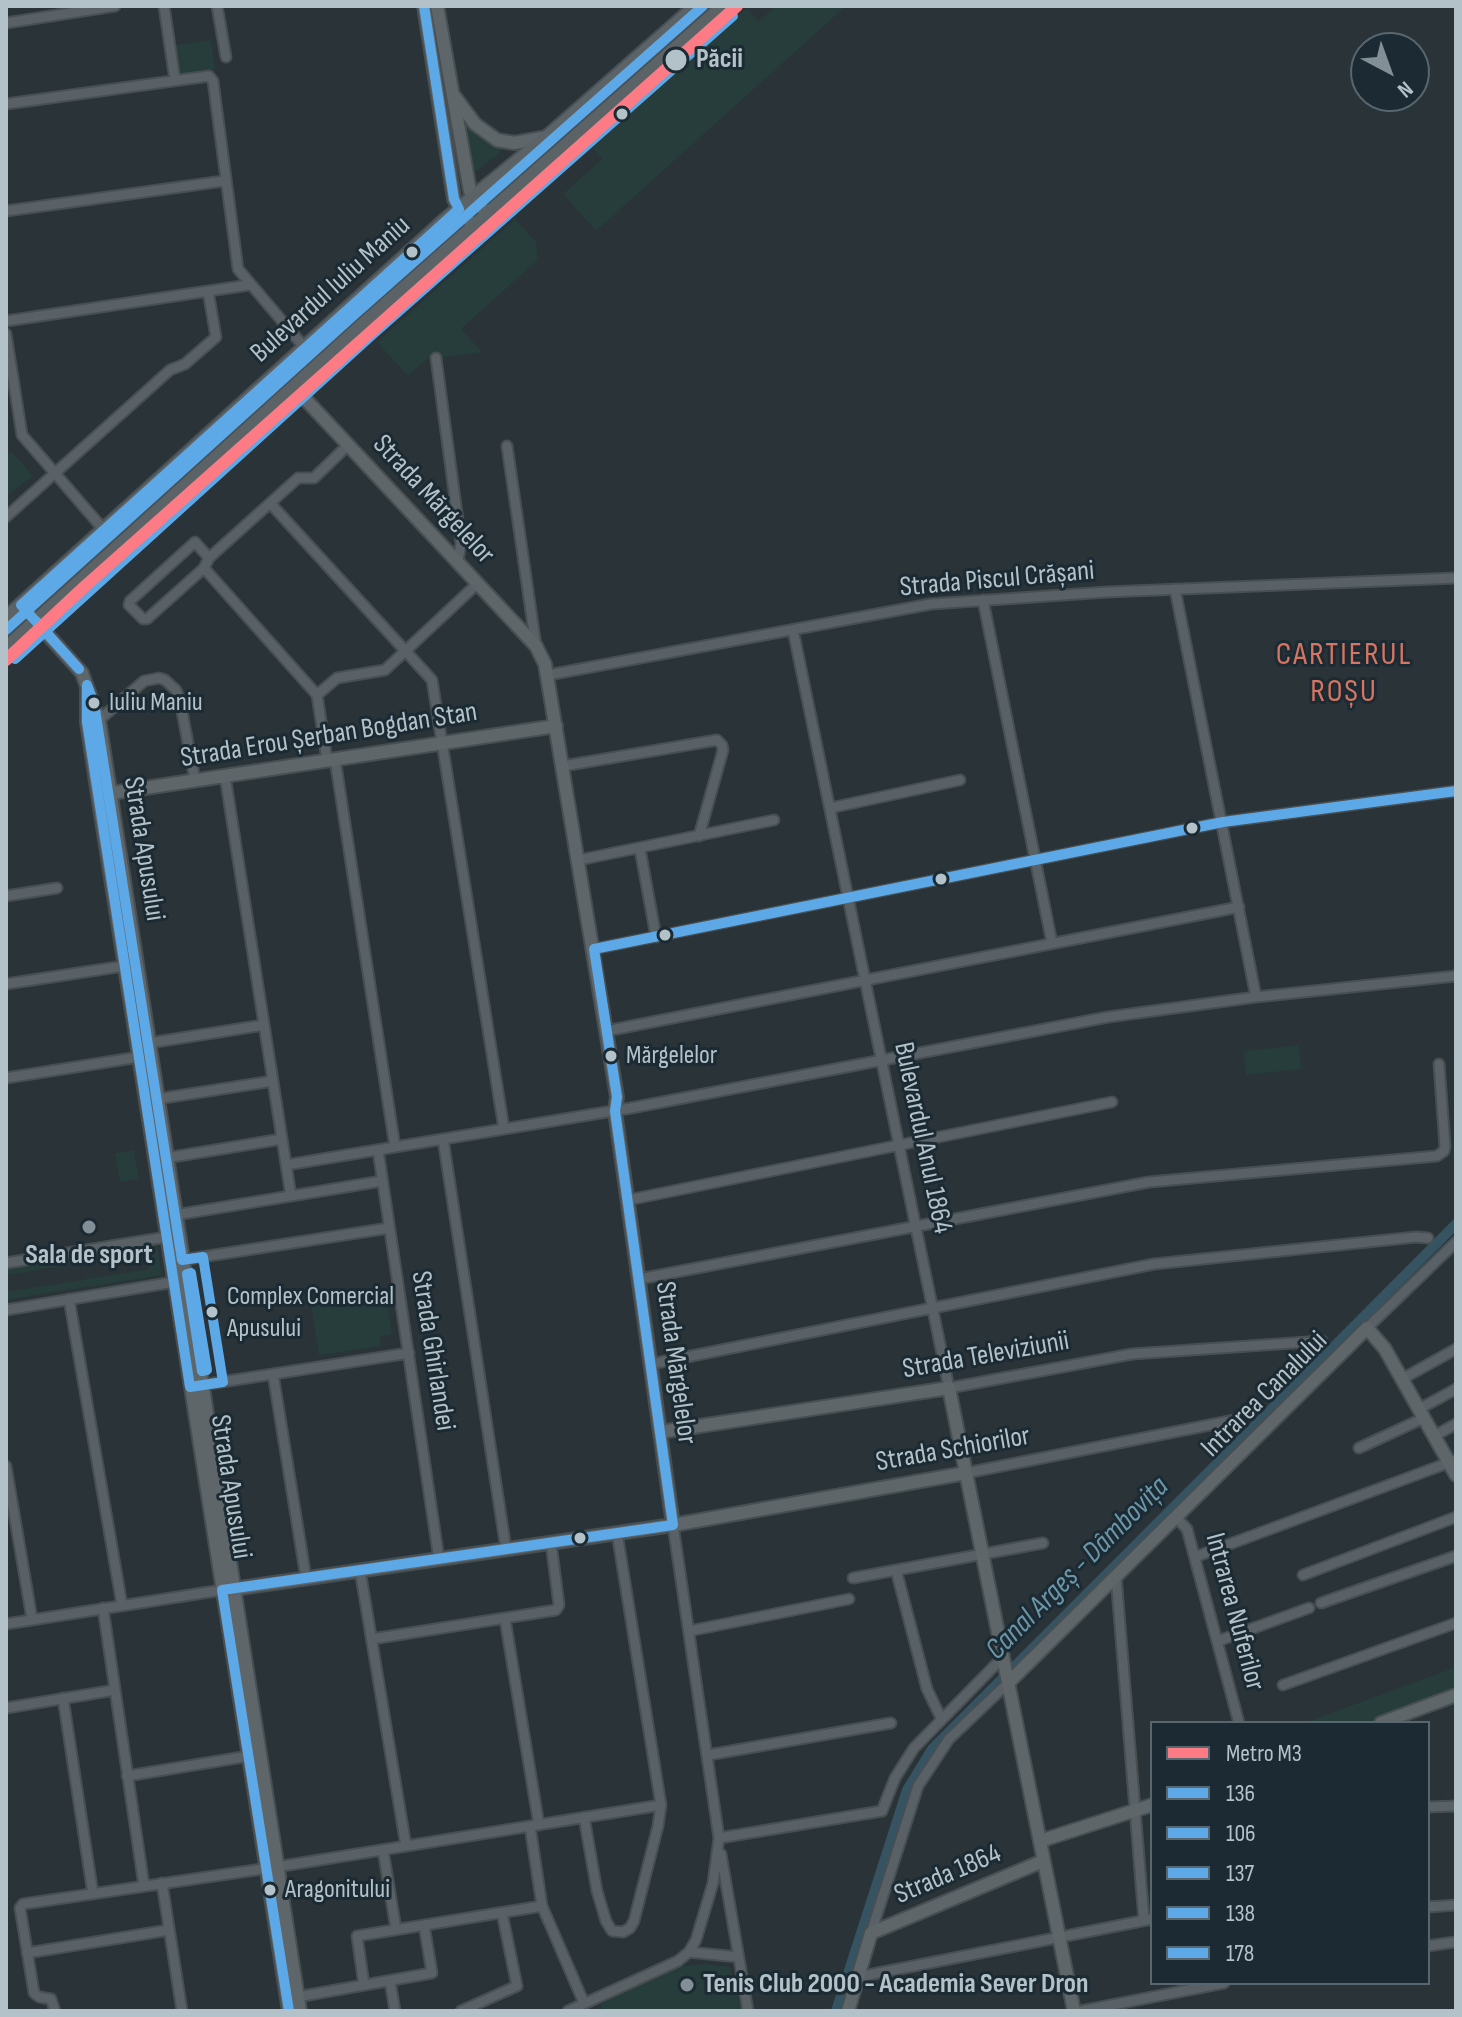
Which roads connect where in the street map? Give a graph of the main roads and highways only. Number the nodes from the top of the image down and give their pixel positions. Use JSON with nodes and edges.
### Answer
{"nodes":[{"id":1,"x":697,"y":6,"type":"edge"},
{"id":2,"x":724,"y":6,"type":"edge"},
{"id":3,"x":6,"y":619,"type":"edge"},
{"id":4,"x":6,"y":649,"type":"edge"}],
"edges":[{"from":1,"to":3,"type":"main road","name":"Bulevardul Iuliu Maniu"},
{"from":2,"to":4,"type":"main road","name":"Bulevardul Iuliu Maniu"}]}
